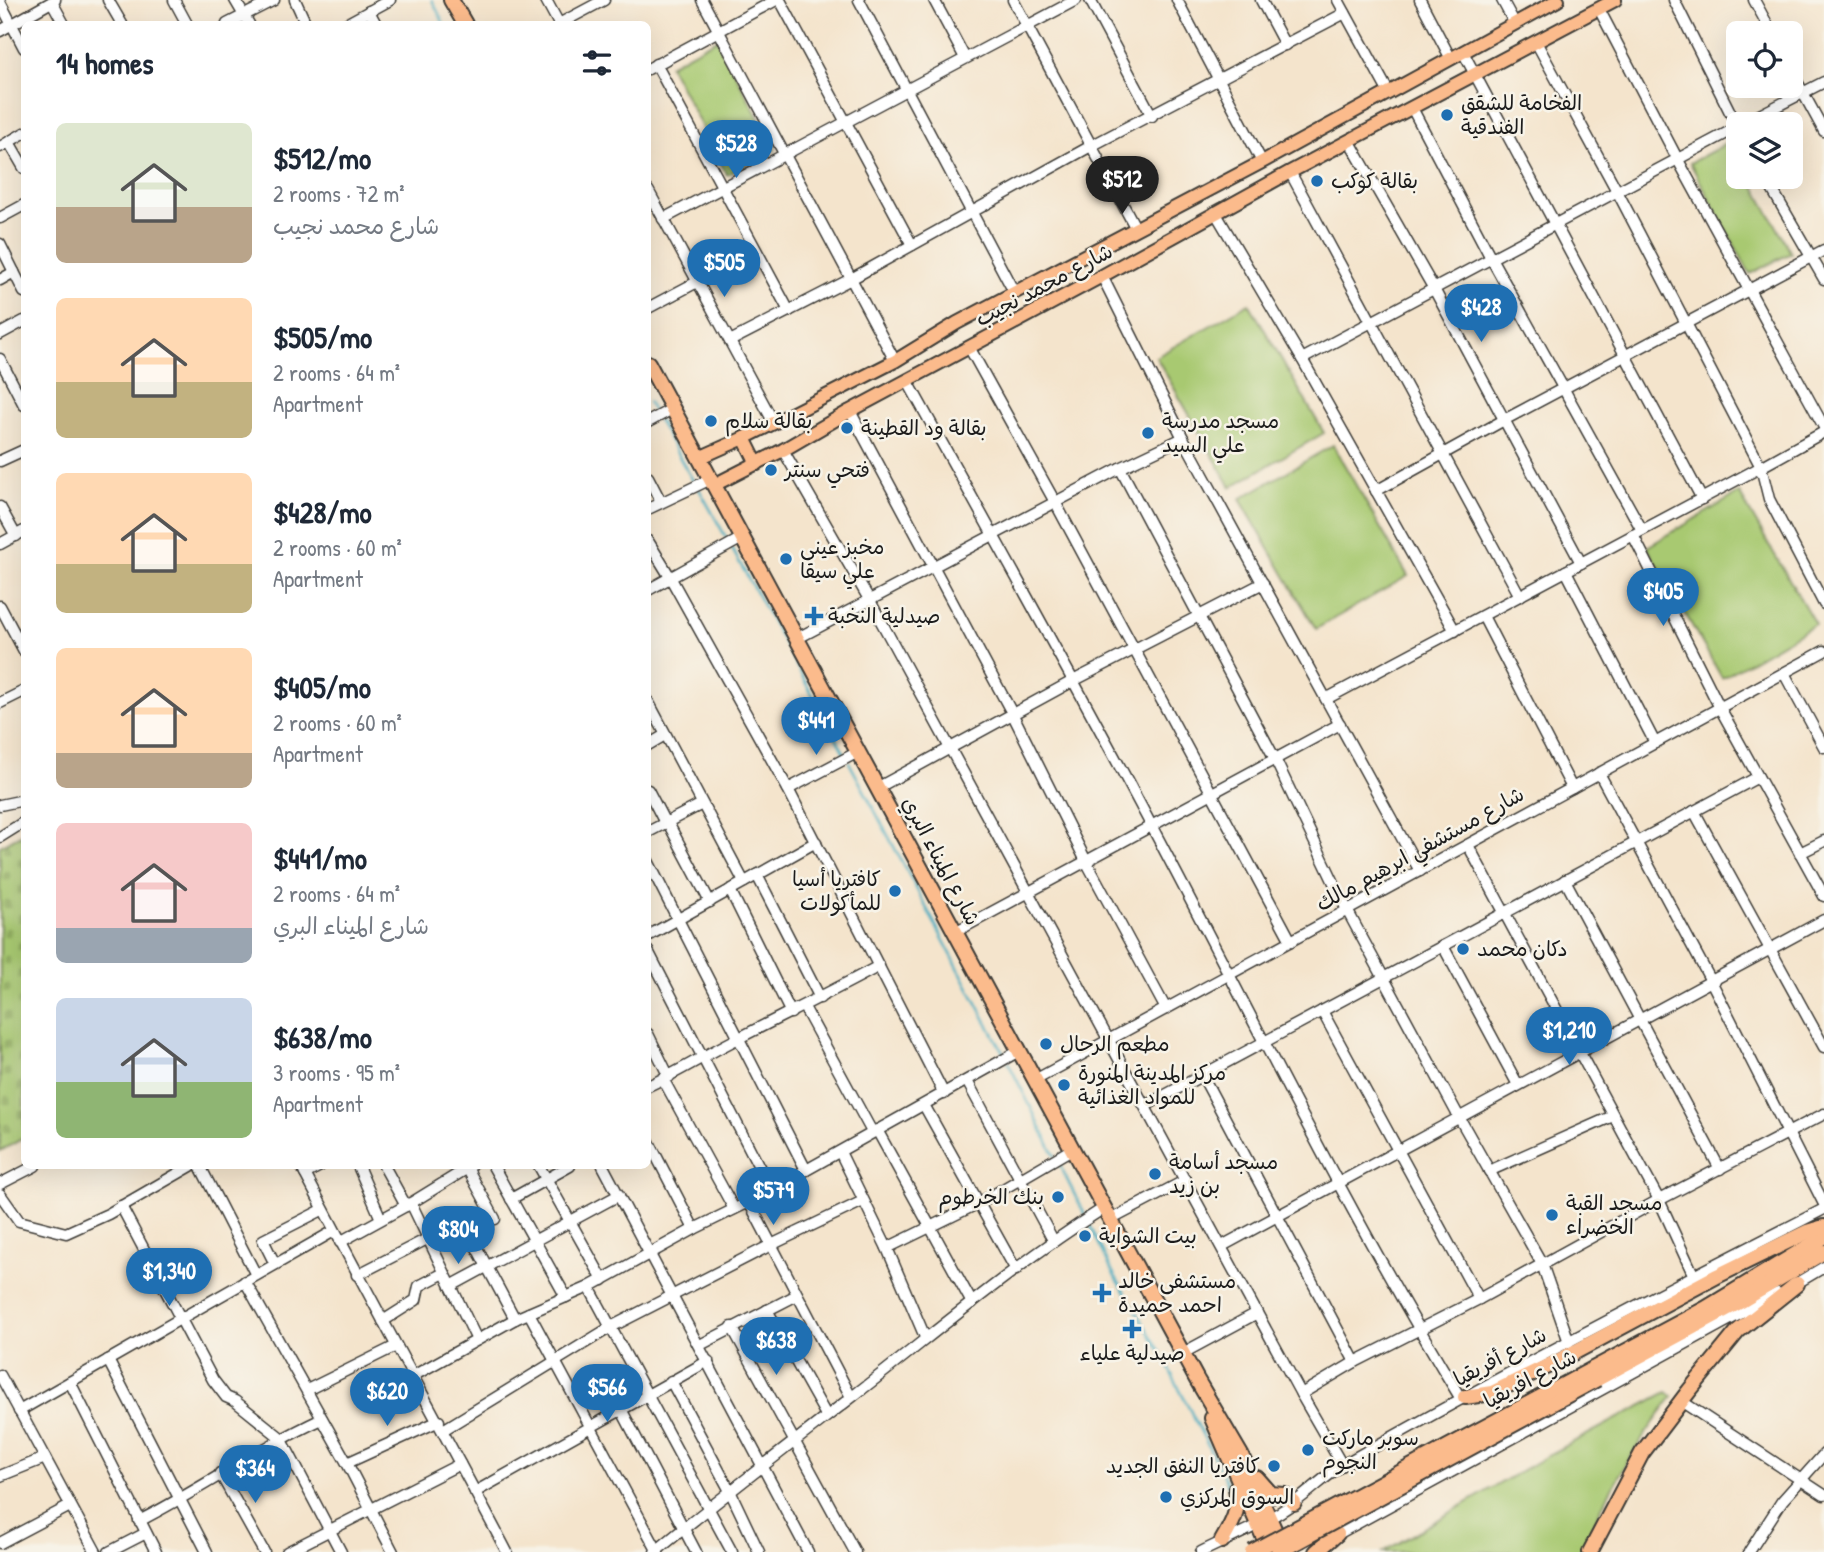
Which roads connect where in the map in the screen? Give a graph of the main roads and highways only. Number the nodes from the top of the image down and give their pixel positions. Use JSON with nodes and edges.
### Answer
{"nodes":[{"id":1,"x":451,"y":0,"type":"edge"},
{"id":2,"x":1558,"y":0,"type":"edge"},
{"id":3,"x":1615,"y":0,"type":"edge"},
{"id":4,"x":462,"y":21,"type":"edge"},
{"id":5,"x":651,"y":369,"type":"edge"},
{"id":6,"x":744,"y":438,"type":"junction"},
{"id":7,"x":699,"y":458,"type":"junction"},
{"id":8,"x":757,"y":464,"type":"junction"},
{"id":9,"x":712,"y":482,"type":"junction"},
{"id":10,"x":1824,"y":1227,"type":"edge"},
{"id":11,"x":1824,"y":1237,"type":"edge"},
{"id":12,"x":1824,"y":1252,"type":"edge"},
{"id":13,"x":1797,"y":1284,"type":"road end"},
{"id":14,"x":1595,"y":1374,"type":"junction"},
{"id":15,"x":1463,"y":1398,"type":"road end"},
{"id":16,"x":1235,"y":1457,"type":"junction"},
{"id":17,"x":1294,"y":1503,"type":"road end"},
{"id":18,"x":1263,"y":1521,"type":"junction"},
{"id":19,"x":1337,"y":1534,"type":"road end"},
{"id":20,"x":1222,"y":1541,"type":"road end"},
{"id":21,"x":1252,"y":1552,"type":"edge"},
{"id":22,"x":1270,"y":1552,"type":"edge"},
{"id":23,"x":1278,"y":1552,"type":"edge"},
{"id":24,"x":1284,"y":1552,"type":"edge"},
{"id":25,"x":1316,"y":1552,"type":"edge"},
{"id":26,"x":1590,"y":1552,"type":"edge"}],
"edges":[{"from":1,"to":4,"type":"highway"},
{"from":2,"to":6,"type":"main road","name":"شارع محمد نجيب"},
{"from":3,"to":8,"type":"main road","name":"شارع محمد نجيب"},
{"from":5,"to":7,"type":"highway","name":"شارع الميناء البري"},
{"from":6,"to":7,"type":"main road","name":"شارع محمد نجيب"},
{"from":6,"to":8,"type":"main road"},
{"from":7,"to":9,"type":"highway","name":"شارع الميناء البري"},
{"from":8,"to":9,"type":"main road","name":"شارع محمد نجيب"},
{"from":9,"to":16,"type":"highway","name":"شارع الميناء البري"},
{"from":10,"to":15,"type":"highway"},
{"from":11,"to":14,"type":"highway","name":"شارع افريقيا"},
{"from":12,"to":14,"type":"highway","name":"شارع افريقيا"},
{"from":13,"to":26,"type":"highway"},
{"from":14,"to":21,"type":"highway","name":"شارع افريقيا","bridge":true},
{"from":14,"to":23,"type":"highway","name":"شارع افريقيا","bridge":true},
{"from":16,"to":17,"type":"highway"},
{"from":16,"to":18,"type":"highway"},
{"from":16,"to":20,"type":"highway"},
{"from":18,"to":22,"type":"highway"},
{"from":18,"to":24,"type":"highway"},
{"from":19,"to":25,"type":"highway"}]}
